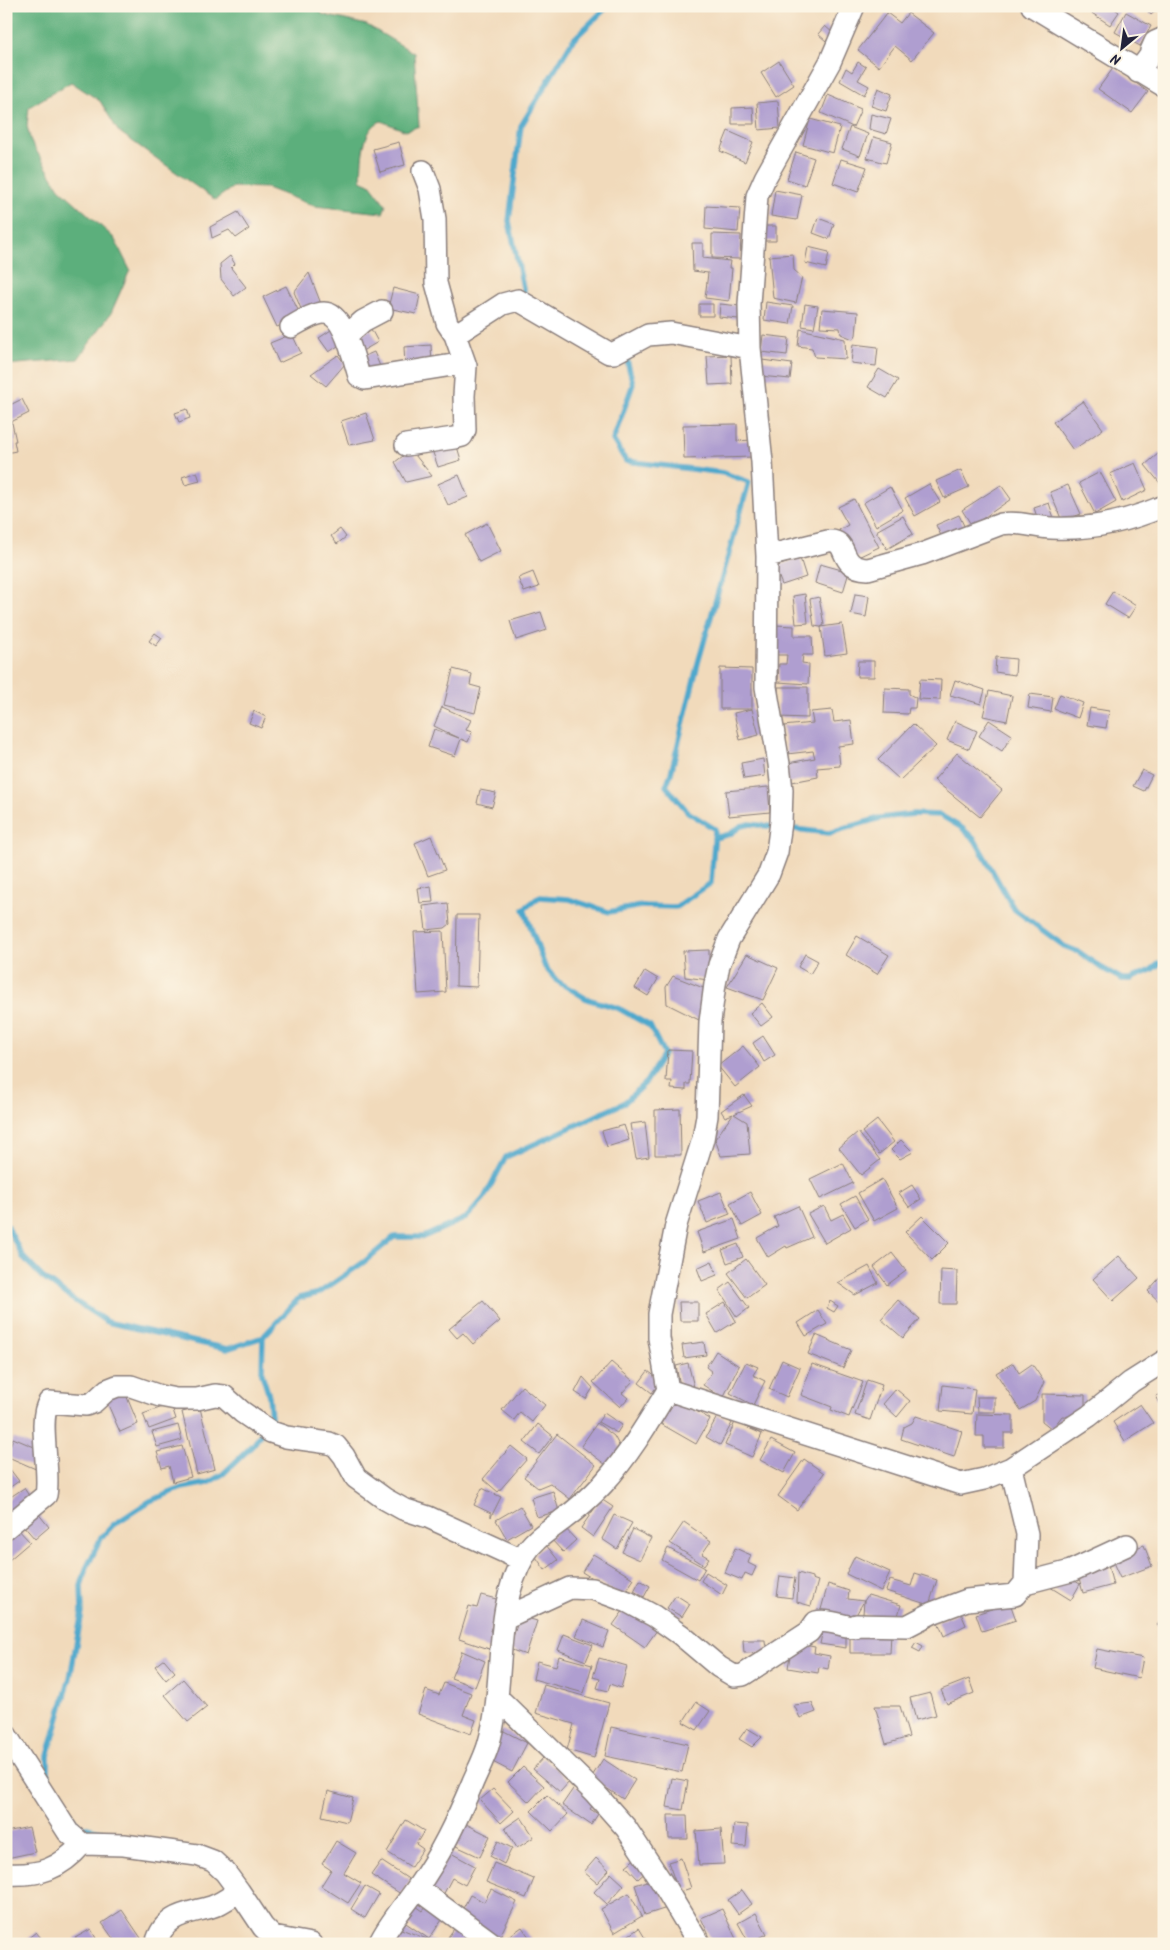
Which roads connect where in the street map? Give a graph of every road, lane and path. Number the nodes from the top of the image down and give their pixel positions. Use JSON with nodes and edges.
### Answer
{"nodes":[{"id":1,"x":854,"y":6,"type":"edge"},
{"id":2,"x":1032,"y":6,"type":"edge"},
{"id":3,"x":1164,"y":38,"type":"edge"},
{"id":4,"x":1138,"y":72,"type":"junction"},
{"id":5,"x":1164,"y":86,"type":"edge"},
{"id":6,"x":422,"y":171,"type":"dead end"},
{"id":7,"x":382,"y":311,"type":"dead end"},
{"id":8,"x":291,"y":326,"type":"dead end"},
{"id":9,"x":455,"y":335,"type":"junction"},
{"id":10,"x":346,"y":336,"type":"junction"},
{"id":11,"x":750,"y":348,"type":"junction"},
{"id":12,"x":465,"y":363,"type":"junction"},
{"id":13,"x":406,"y":445,"type":"dead end"},
{"id":14,"x":1164,"y":506,"type":"edge"},
{"id":15,"x":766,"y":556,"type":"junction"},
{"id":16,"x":1164,"y":1361,"type":"edge"},
{"id":17,"x":668,"y":1390,"type":"junction"},
{"id":18,"x":1011,"y":1468,"type":"junction"},
{"id":19,"x":6,"y":1528,"type":"edge"},
{"id":20,"x":1127,"y":1545,"type":"dead end"},
{"id":21,"x":522,"y":1560,"type":"junction"},
{"id":22,"x":1025,"y":1583,"type":"junction"},
{"id":23,"x":505,"y":1618,"type":"junction"},
{"id":24,"x":497,"y":1697,"type":"junction"},
{"id":25,"x":6,"y":1735,"type":"edge"},
{"id":26,"x":82,"y":1844,"type":"junction"},
{"id":27,"x":6,"y":1874,"type":"edge"},
{"id":28,"x":417,"y":1888,"type":"junction"},
{"id":29,"x":239,"y":1891,"type":"junction"},
{"id":30,"x":156,"y":1944,"type":"edge"},
{"id":31,"x":311,"y":1944,"type":"edge"},
{"id":32,"x":379,"y":1944,"type":"edge"},
{"id":33,"x":493,"y":1944,"type":"edge"},
{"id":34,"x":699,"y":1944,"type":"edge"}],
"edges":[{"from":1,"to":11,"type":"street"},
{"from":2,"to":4,"type":"street"},
{"from":3,"to":4,"type":"street"},
{"from":4,"to":5,"type":"street"},
{"from":6,"to":9,"type":"street"},
{"from":7,"to":10,"type":"street"},
{"from":8,"to":10,"type":"street"},
{"from":9,"to":11,"type":"street"},
{"from":9,"to":12,"type":"street"},
{"from":10,"to":12,"type":"street"},
{"from":11,"to":15,"type":"street"},
{"from":12,"to":13,"type":"street"},
{"from":14,"to":15,"type":"street"},
{"from":15,"to":17,"type":"street"},
{"from":16,"to":18,"type":"street"},
{"from":17,"to":18,"type":"street"},
{"from":17,"to":21,"type":"street"},
{"from":18,"to":22,"type":"street"},
{"from":19,"to":21,"type":"street"},
{"from":20,"to":22,"type":"street"},
{"from":21,"to":23,"type":"street"},
{"from":22,"to":23,"type":"street"},
{"from":23,"to":24,"type":"street"},
{"from":24,"to":28,"type":"street"},
{"from":24,"to":34,"type":"street"},
{"from":25,"to":26,"type":"street"},
{"from":26,"to":27,"type":"street"},
{"from":26,"to":29,"type":"street"},
{"from":28,"to":32,"type":"street"},
{"from":28,"to":33,"type":"street"},
{"from":29,"to":30,"type":"street"},
{"from":29,"to":31,"type":"street"}]}
